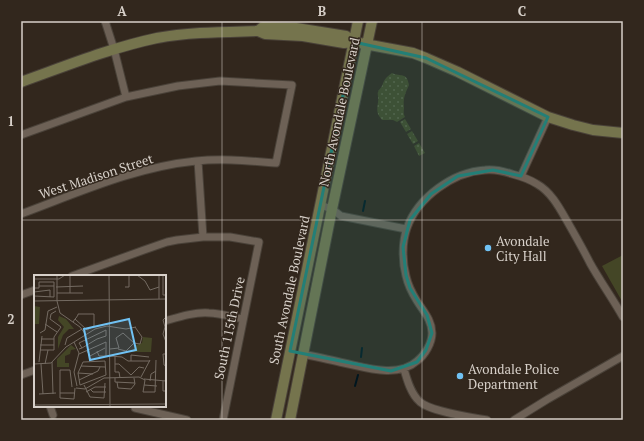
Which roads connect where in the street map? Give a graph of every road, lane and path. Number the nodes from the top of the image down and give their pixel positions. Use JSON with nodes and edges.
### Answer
{"nodes":[{"id":1,"x":106,"y":21,"type":"edge"},
{"id":2,"x":358,"y":21,"type":"edge"},
{"id":3,"x":372,"y":21,"type":"edge"},
{"id":4,"x":354,"y":42,"type":"junction"},
{"id":5,"x":367,"y":44,"type":"junction"},
{"id":6,"x":114,"y":49,"type":"junction"},
{"id":7,"x":21,"y":82,"type":"edge"},
{"id":8,"x":126,"y":97,"type":"junction"},
{"id":9,"x":548,"y":117,"type":"junction"},
{"id":10,"x":623,"y":133,"type":"edge"},
{"id":11,"x":21,"y":135,"type":"edge"},
{"id":12,"x":198,"y":161,"type":"junction"},
{"id":13,"x":328,"y":166,"type":"joint"},
{"id":14,"x":521,"y":176,"type":"junction"},
{"id":15,"x":320,"y":205,"type":"junction"},
{"id":16,"x":332,"y":209,"type":"junction"},
{"id":17,"x":21,"y":214,"type":"edge"},
{"id":18,"x":406,"y":230,"type":"junction"},
{"id":19,"x":203,"y":237,"type":"junction"},
{"id":20,"x":75,"y":275,"type":"edge"},
{"id":21,"x":34,"y":290,"type":"edge"},
{"id":22,"x":21,"y":295,"type":"edge"},
{"id":23,"x":623,"y":317,"type":"edge"},
{"id":24,"x":243,"y":319,"type":"junction"},
{"id":25,"x":166,"y":321,"type":"edge"},
{"id":26,"x":290,"y":351,"type":"junction"},
{"id":27,"x":303,"y":354,"type":"junction"},
{"id":28,"x":623,"y":356,"type":"edge"},
{"id":29,"x":404,"y":369,"type":"junction"},
{"id":30,"x":34,"y":370,"type":"edge"},
{"id":31,"x":21,"y":375,"type":"edge"},
{"id":32,"x":50,"y":407,"type":"edge"},
{"id":33,"x":135,"y":407,"type":"edge"},
{"id":34,"x":53,"y":414,"type":"dead end"},
{"id":35,"x":187,"y":420,"type":"edge"},
{"id":36,"x":223,"y":420,"type":"edge"},
{"id":37,"x":276,"y":420,"type":"edge"},
{"id":38,"x":290,"y":420,"type":"edge"},
{"id":39,"x":487,"y":420,"type":"edge"},
{"id":40,"x":514,"y":420,"type":"edge"}],
"edges":[{"from":1,"to":6,"type":"street"},
{"from":2,"to":4,"type":"main road","name":"North Avondale Boulevard"},
{"from":3,"to":5,"type":"main road","name":"North Avondale Boulevard"},
{"from":4,"to":5,"type":"main road"},
{"from":4,"to":6,"type":"main road"},
{"from":4,"to":13,"type":"main road","name":"North Avondale Boulevard"},
{"from":5,"to":9,"type":"main road"},
{"from":5,"to":16,"type":"main road","name":"North Avondale Boulevard"},
{"from":6,"to":7,"type":"main road"},
{"from":6,"to":8,"type":"street"},
{"from":8,"to":11,"type":"street"},
{"from":8,"to":12,"type":"street","name":"West Madison Street"},
{"from":9,"to":10,"type":"main road"},
{"from":9,"to":14,"type":"street"},
{"from":12,"to":17,"type":"street","name":"West Madison Street"},
{"from":12,"to":19,"type":"street"},
{"from":13,"to":15,"type":"main road","name":"South Avondale Boulevard"},
{"from":14,"to":18,"type":"street"},
{"from":14,"to":23,"type":"street"},
{"from":15,"to":16,"type":"street"},
{"from":15,"to":26,"type":"main road","name":"South Avondale Boulevard"},
{"from":16,"to":18,"type":"street"},
{"from":16,"to":27,"type":"main road","name":"South Avondale Boulevard"},
{"from":18,"to":29,"type":"street"},
{"from":19,"to":20,"type":"street"},
{"from":19,"to":24,"type":"street","name":"South 115th Drive"},
{"from":21,"to":22,"type":"street"},
{"from":24,"to":25,"type":"street"},
{"from":24,"to":36,"type":"street","name":"South 115th Drive"},
{"from":26,"to":27,"type":"main road"},
{"from":26,"to":37,"type":"main road","name":"South Avondale Boulevard"},
{"from":27,"to":29,"type":"street"},
{"from":27,"to":38,"type":"main road","name":"South Avondale Boulevard"},
{"from":28,"to":40,"type":"street"},
{"from":29,"to":39,"type":"street"},
{"from":30,"to":31,"type":"street"},
{"from":32,"to":34,"type":"street"},
{"from":33,"to":35,"type":"street"}]}
